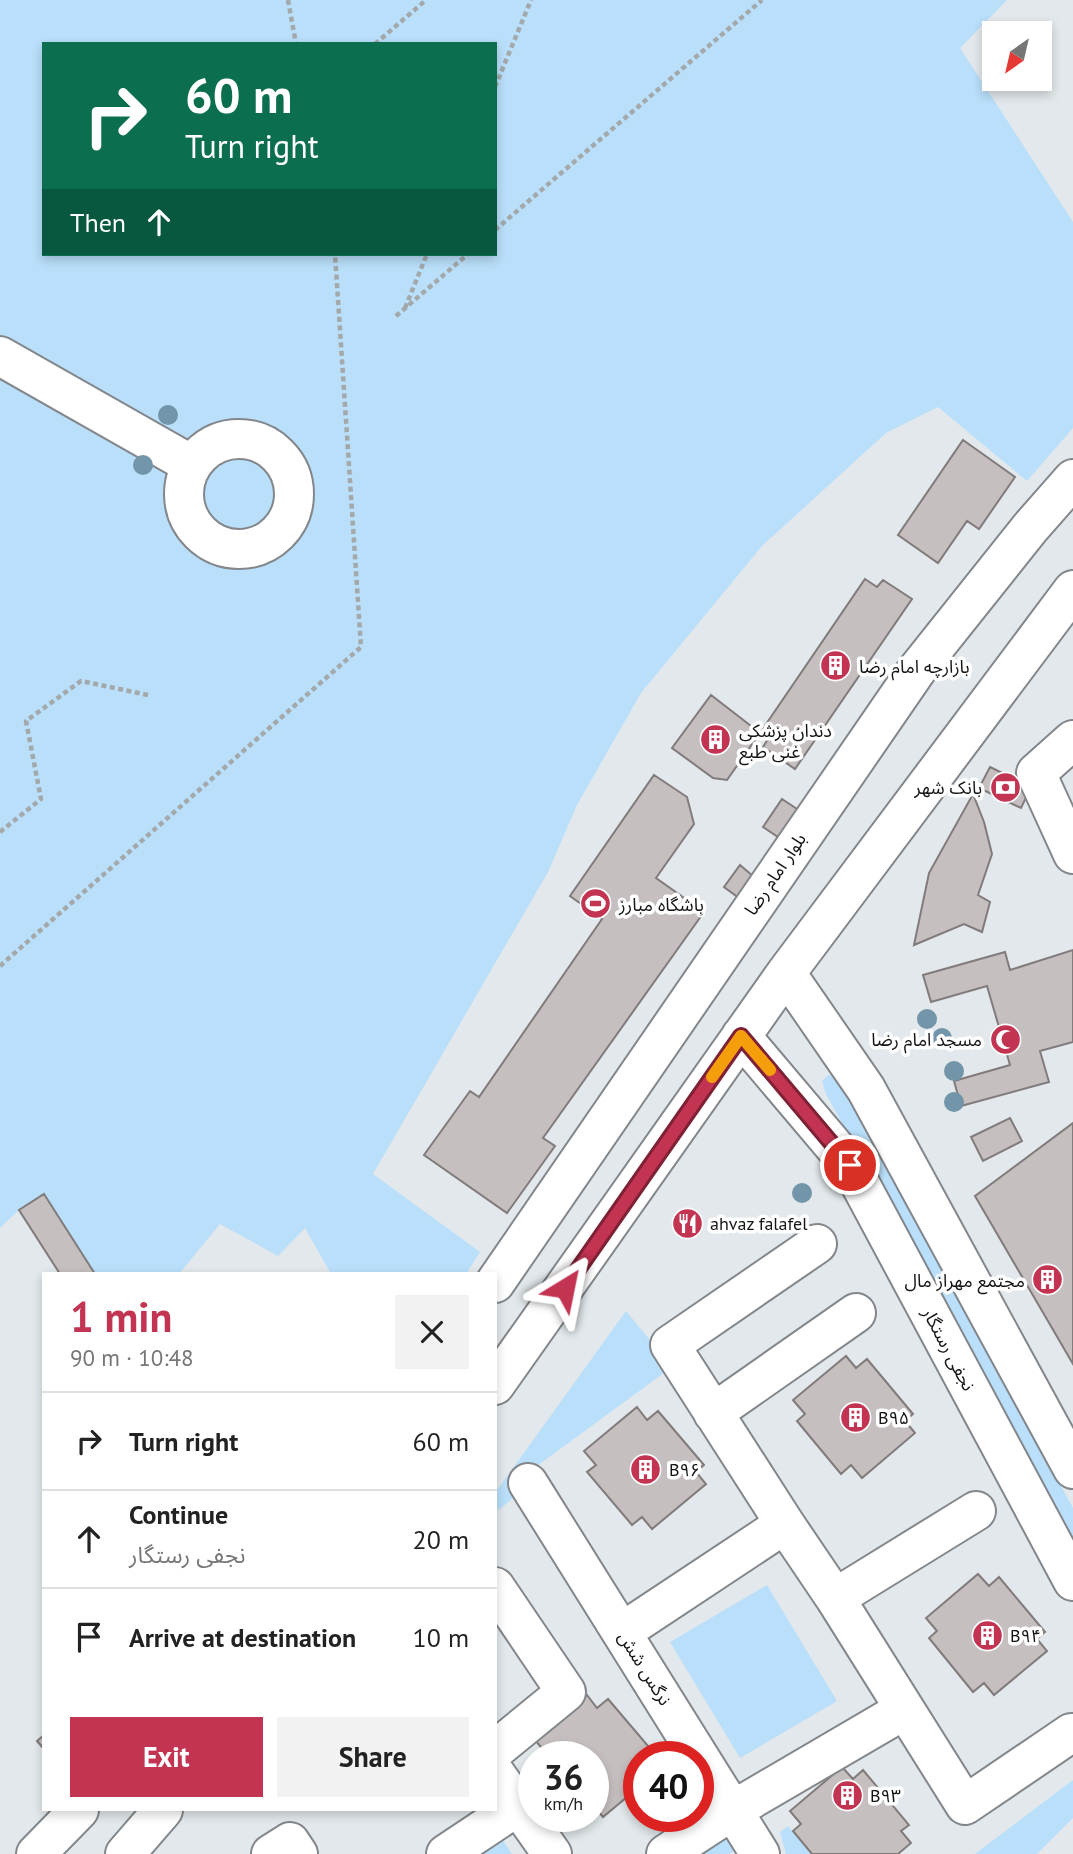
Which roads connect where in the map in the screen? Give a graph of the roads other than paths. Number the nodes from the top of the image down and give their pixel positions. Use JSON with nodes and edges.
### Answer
{"nodes":[{"id":1,"x":0,"y":356,"type":"edge"},
{"id":2,"x":191,"y":465,"type":"dead end"},
{"id":3,"x":1073,"y":479,"type":"edge"},
{"id":4,"x":1073,"y":590,"type":"edge"},
{"id":5,"x":1073,"y":740,"type":"edge"},
{"id":6,"x":1073,"y":853,"type":"edge"},
{"id":7,"x":786,"y":973,"type":"junction"},
{"id":8,"x":741,"y":1036,"type":"junction"},
{"id":9,"x":817,"y":1244,"type":"dead end"},
{"id":10,"x":497,"y":1280,"type":"edge"},
{"id":11,"x":856,"y":1313,"type":"dead end"},
{"id":12,"x":497,"y":1382,"type":"edge"},
{"id":13,"x":713,"y":1413,"type":"junction"},
{"id":14,"x":1073,"y":1469,"type":"edge"},
{"id":15,"x":528,"y":1483,"type":"dead end"},
{"id":16,"x":976,"y":1511,"type":"dead end"},
{"id":17,"x":785,"y":1524,"type":"junction"},
{"id":18,"x":1073,"y":1581,"type":"edge"},
{"id":19,"x":497,"y":1590,"type":"edge"},
{"id":20,"x":835,"y":1598,"type":"junction"},
{"id":21,"x":622,"y":1632,"type":"junction"},
{"id":22,"x":904,"y":1710,"type":"junction"},
{"id":23,"x":1071,"y":1733,"type":"dead end"},
{"id":24,"x":497,"y":1747,"type":"edge"},
{"id":25,"x":497,"y":1776,"type":"edge"},
{"id":26,"x":518,"y":1806,"type":"joint"},
{"id":27,"x":733,"y":1810,"type":"junction"},
{"id":28,"x":78,"y":1811,"type":"edge"},
{"id":29,"x":162,"y":1811,"type":"edge"},
{"id":30,"x":536,"y":1832,"type":"edge"},
{"id":31,"x":36,"y":1854,"type":"edge"},
{"id":32,"x":125,"y":1854,"type":"edge"},
{"id":33,"x":271,"y":1854,"type":"edge"},
{"id":34,"x":299,"y":1854,"type":"edge"},
{"id":35,"x":446,"y":1854,"type":"edge"},
{"id":36,"x":552,"y":1854,"type":"edge"},
{"id":37,"x":666,"y":1854,"type":"edge"},
{"id":38,"x":760,"y":1854,"type":"edge"}],
"edges":[{"from":1,"to":2,"type":"street"},
{"from":3,"to":10,"type":"street","name":"بلوار امام رضا"},
{"from":4,"to":7,"type":"street"},
{"from":5,"to":6,"type":"street"},
{"from":7,"to":8,"type":"street"},
{"from":7,"to":14,"type":"street"},
{"from":8,"to":12,"type":"street"},
{"from":8,"to":18,"type":"street","name":"نجفی رستگار"},
{"from":9,"to":13,"type":"street"},
{"from":11,"to":13,"type":"street"},
{"from":13,"to":17,"type":"street"},
{"from":15,"to":21,"type":"street","name":"نرگس شش"},
{"from":16,"to":20,"type":"street"},
{"from":17,"to":20,"type":"street"},
{"from":17,"to":21,"type":"street"},
{"from":19,"to":24,"type":"street"},
{"from":20,"to":22,"type":"street"},
{"from":21,"to":27,"type":"street","name":"نرگس شش"},
{"from":22,"to":23,"type":"street"},
{"from":22,"to":27,"type":"street"},
{"from":25,"to":26,"type":"street"},
{"from":26,"to":35,"type":"street"},
{"from":27,"to":37,"type":"street"},
{"from":27,"to":38,"type":"street","name":"نرگس شش"},
{"from":28,"to":31,"type":"street"},
{"from":29,"to":32,"type":"street"},
{"from":30,"to":36,"type":"street"},
{"from":33,"to":34,"type":"street"}]}
